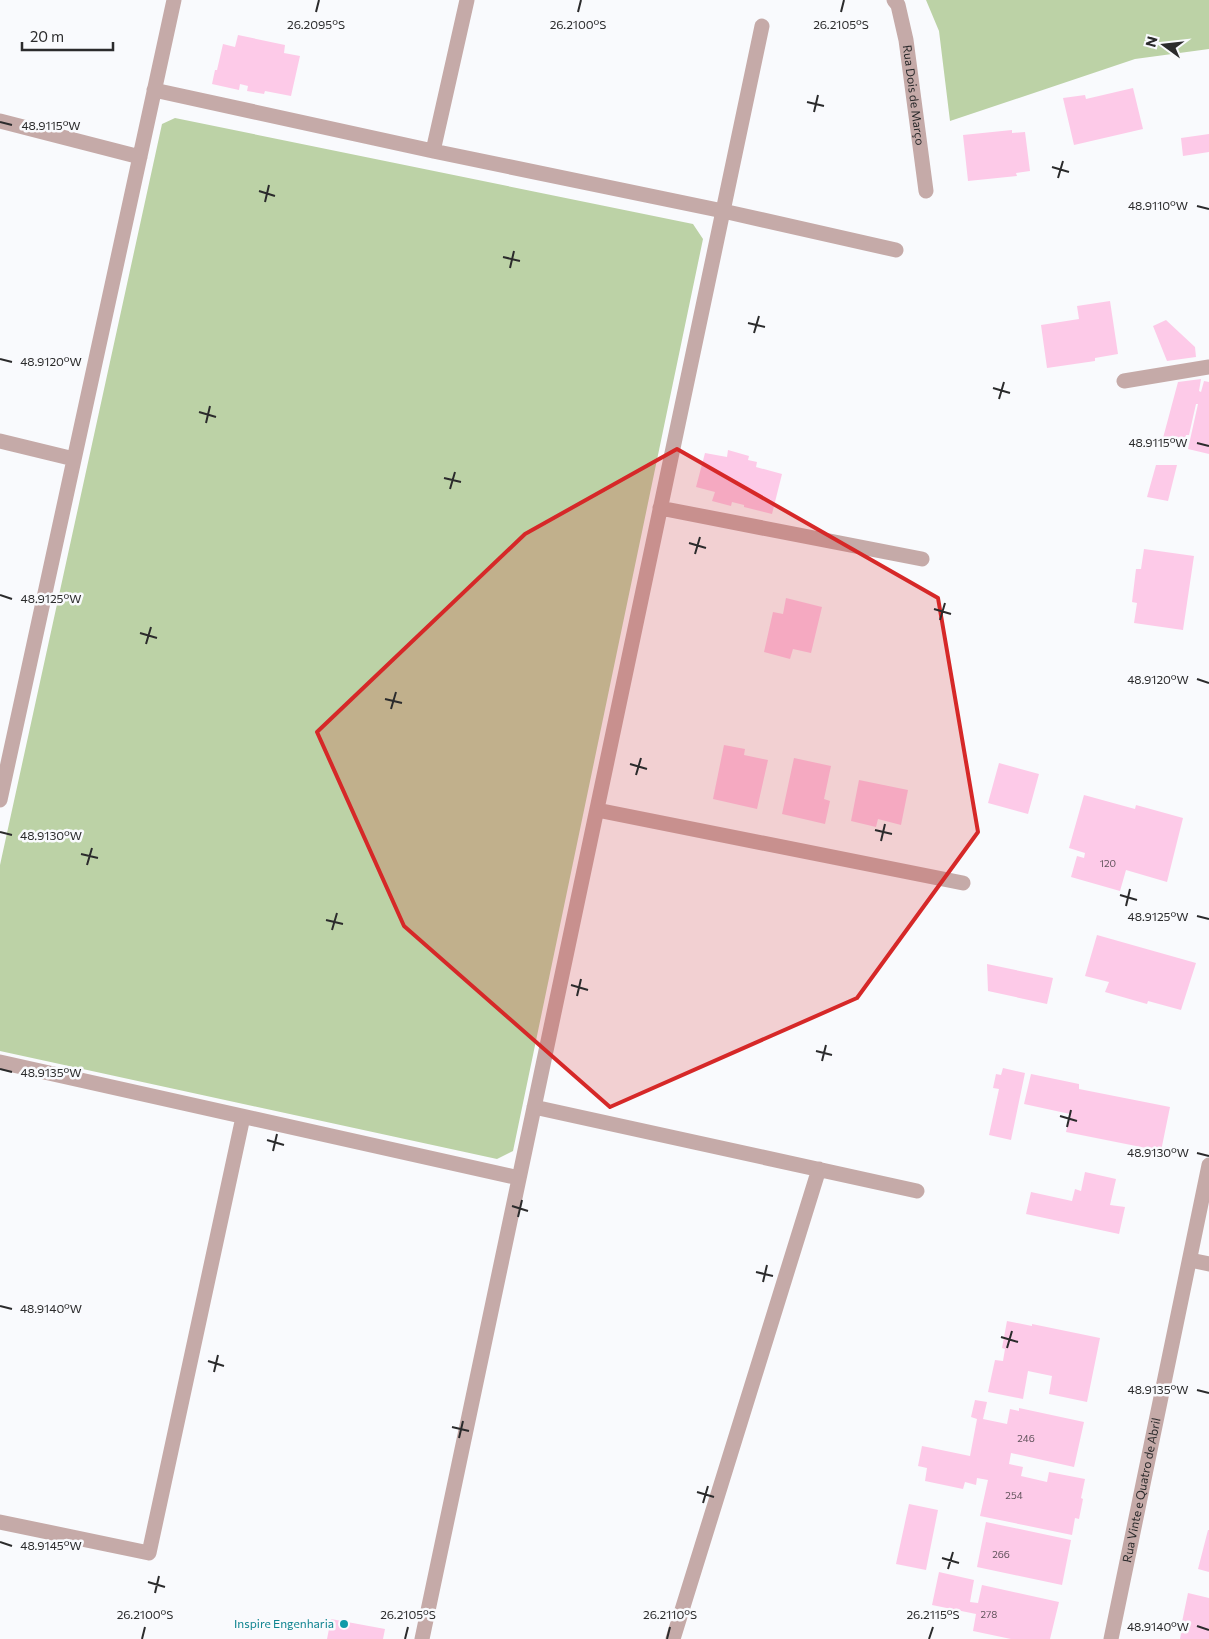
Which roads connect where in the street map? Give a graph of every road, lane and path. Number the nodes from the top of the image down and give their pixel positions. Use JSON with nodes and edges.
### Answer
{"nodes":[{"id":1,"x":174,"y":0,"type":"edge"},
{"id":2,"x":466,"y":0,"type":"edge"},
{"id":3,"x":894,"y":0,"type":"edge"},
{"id":4,"x":762,"y":26,"type":"dead end"},
{"id":5,"x":154,"y":90,"type":"junction"},
{"id":6,"x":0,"y":121,"type":"edge"},
{"id":7,"x":433,"y":152,"type":"junction"},
{"id":8,"x":140,"y":157,"type":"junction"},
{"id":9,"x":926,"y":191,"type":"dead end"},
{"id":10,"x":723,"y":211,"type":"junction"},
{"id":11,"x":896,"y":250,"type":"dead end"},
{"id":12,"x":1209,"y":367,"type":"edge"},
{"id":13,"x":1124,"y":381,"type":"dead end"},
{"id":14,"x":0,"y":441,"type":"edge"},
{"id":15,"x":74,"y":459,"type":"junction"},
{"id":16,"x":660,"y":508,"type":"junction"},
{"id":17,"x":922,"y":559,"type":"dead end"},
{"id":18,"x":5,"y":757,"type":"edge"},
{"id":19,"x":0,"y":800,"type":"edge"},
{"id":20,"x":597,"y":810,"type":"junction"},
{"id":21,"x":962,"y":883,"type":"dead end"},
{"id":22,"x":0,"y":1062,"type":"edge"},
{"id":23,"x":534,"y":1107,"type":"junction"},
{"id":24,"x":243,"y":1117,"type":"junction"},
{"id":25,"x":1209,"y":1165,"type":"edge"},
{"id":26,"x":819,"y":1169,"type":"junction"},
{"id":27,"x":519,"y":1178,"type":"junction"},
{"id":28,"x":917,"y":1191,"type":"dead end"},
{"id":29,"x":1190,"y":1260,"type":"junction"},
{"id":30,"x":1209,"y":1264,"type":"edge"},
{"id":31,"x":0,"y":1522,"type":"edge"},
{"id":32,"x":422,"y":1639,"type":"edge"},
{"id":33,"x":673,"y":1639,"type":"edge"},
{"id":34,"x":1111,"y":1639,"type":"edge"}],
"edges":[{"from":1,"to":5,"type":"street"},
{"from":2,"to":7,"type":"street"},
{"from":3,"to":9,"type":"street","name":"Rua Dois de Março"},
{"from":4,"to":10,"type":"street"},
{"from":5,"to":7,"type":"street"},
{"from":5,"to":8,"type":"street"},
{"from":6,"to":8,"type":"street"},
{"from":7,"to":10,"type":"street"},
{"from":8,"to":15,"type":"street"},
{"from":10,"to":11,"type":"street"},
{"from":10,"to":16,"type":"street"},
{"from":12,"to":13,"type":"street"},
{"from":14,"to":15,"type":"street"},
{"from":15,"to":18,"type":"street"},
{"from":16,"to":17,"type":"street"},
{"from":16,"to":20,"type":"street"},
{"from":18,"to":19,"type":"street"},
{"from":20,"to":21,"type":"street"},
{"from":20,"to":23,"type":"street"},
{"from":22,"to":24,"type":"street"},
{"from":23,"to":26,"type":"street"},
{"from":23,"to":27,"type":"street"},
{"from":24,"to":27,"type":"street"},
{"from":24,"to":31,"type":"street"},
{"from":25,"to":29,"type":"street","name":"Rua Vinte e Quatro de Abril"},
{"from":26,"to":28,"type":"street"},
{"from":26,"to":33,"type":"street"},
{"from":27,"to":32,"type":"street"},
{"from":29,"to":30,"type":"street"},
{"from":29,"to":34,"type":"street","name":"Rua Vinte e Quatro de Abril"}]}
